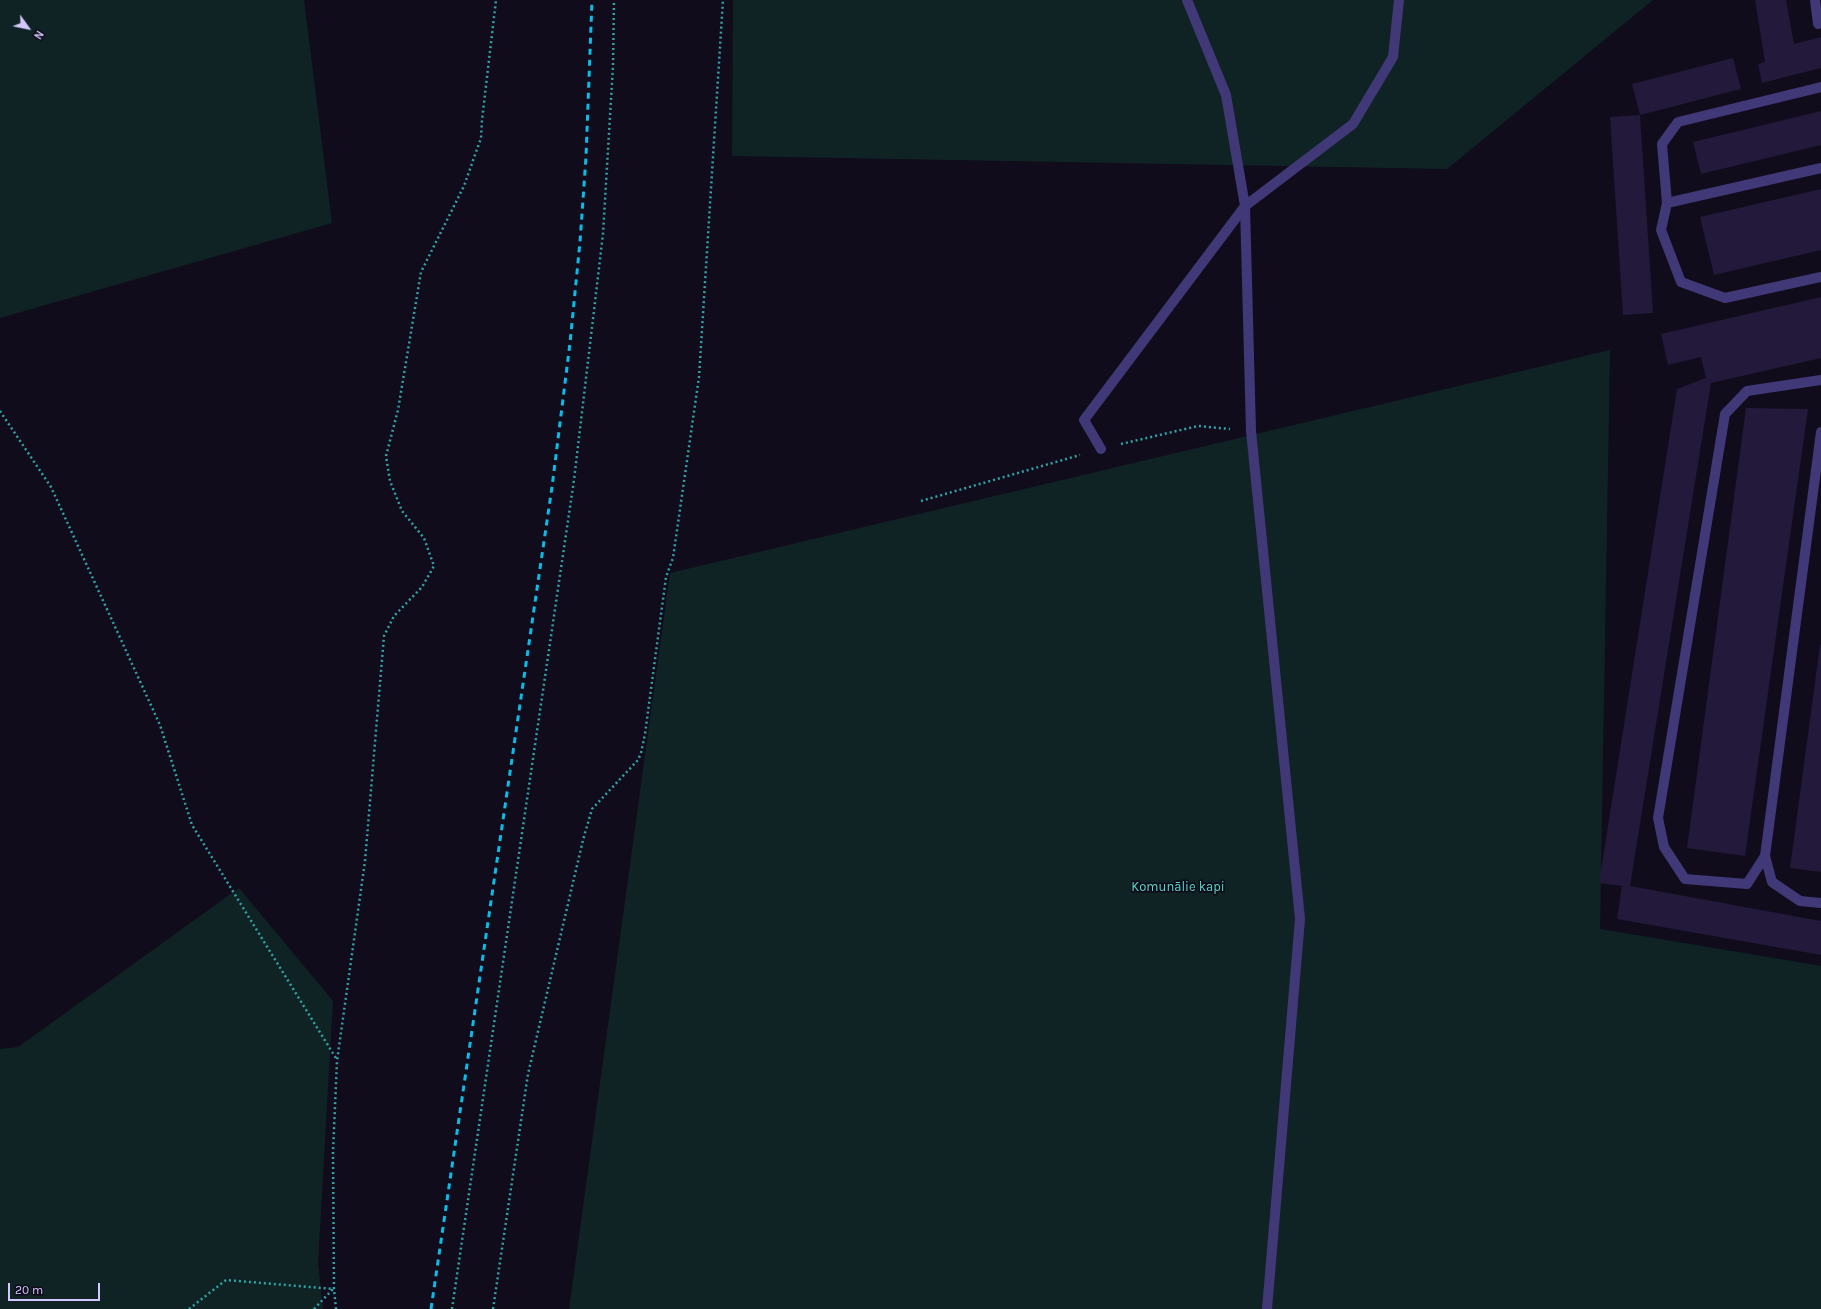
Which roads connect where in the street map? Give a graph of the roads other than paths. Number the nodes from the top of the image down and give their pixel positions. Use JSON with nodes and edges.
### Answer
{"nodes":[{"id":1,"x":1187,"y":0,"type":"edge"},
{"id":2,"x":1399,"y":0,"type":"edge"},
{"id":3,"x":1815,"y":0,"type":"edge"},
{"id":4,"x":1818,"y":24,"type":"dead end"},
{"id":5,"x":1821,"y":87,"type":"edge"},
{"id":6,"x":1821,"y":168,"type":"edge"},
{"id":7,"x":1667,"y":203,"type":"junction"},
{"id":8,"x":1245,"y":206,"type":"junction"},
{"id":9,"x":1821,"y":277,"type":"edge"},
{"id":10,"x":1821,"y":380,"type":"edge"},
{"id":11,"x":1821,"y":432,"type":"edge"},
{"id":12,"x":1101,"y":449,"type":"dead end"},
{"id":13,"x":1765,"y":856,"type":"junction"},
{"id":14,"x":1821,"y":903,"type":"edge"},
{"id":15,"x":1267,"y":1309,"type":"edge"}],
"edges":[{"from":1,"to":8,"type":"lane"},
{"from":2,"to":8,"type":"lane"},
{"from":3,"to":4,"type":"lane"},
{"from":5,"to":7,"type":"lane"},
{"from":6,"to":7,"type":"lane"},
{"from":7,"to":9,"type":"lane"},
{"from":8,"to":12,"type":"lane"},
{"from":8,"to":15,"type":"lane"},
{"from":10,"to":13,"type":"lane"},
{"from":11,"to":13,"type":"lane"},
{"from":13,"to":14,"type":"lane"}]}
